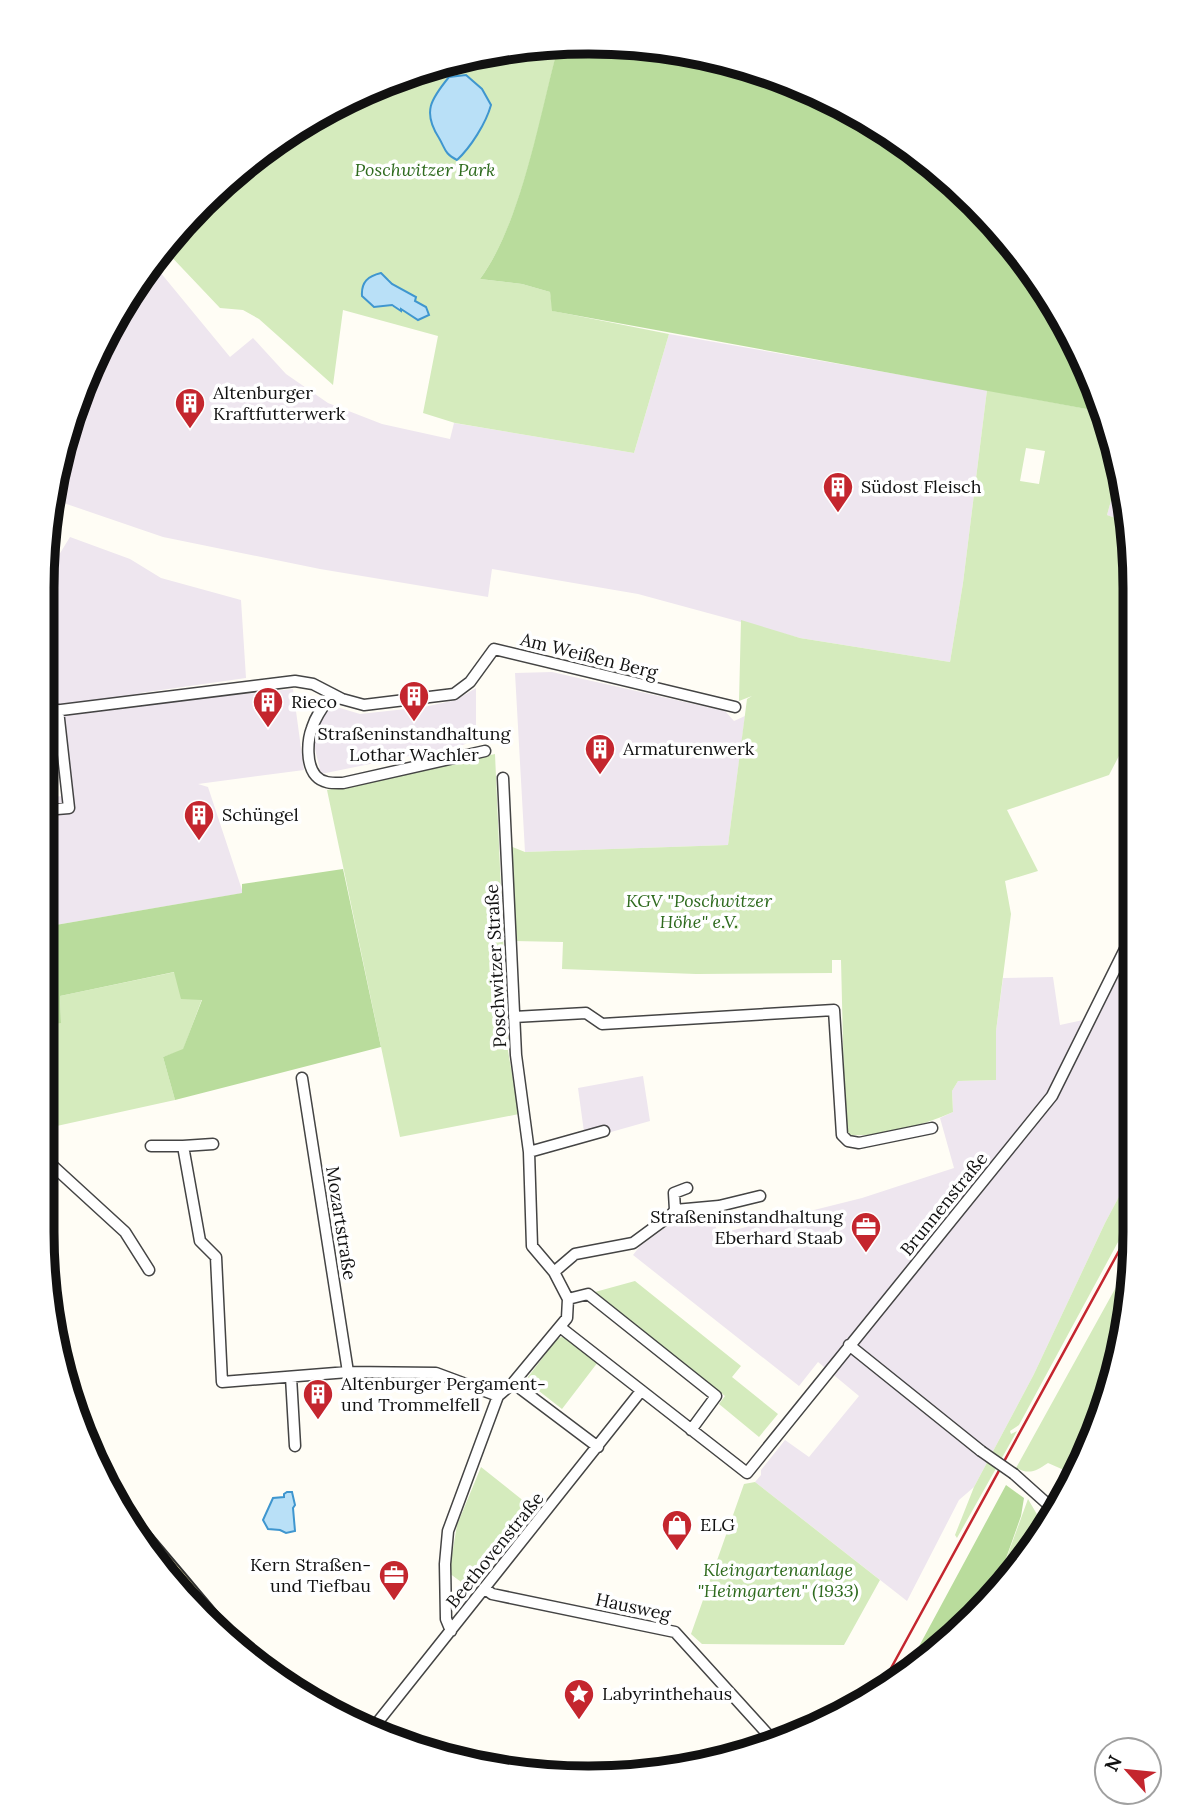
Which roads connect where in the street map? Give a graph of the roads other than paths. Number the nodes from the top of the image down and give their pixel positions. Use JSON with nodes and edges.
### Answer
{"nodes":[{"id":1,"x":332,"y":694,"type":"junction"},
{"id":2,"x":735,"y":707,"type":"dead end"},
{"id":3,"x":58,"y":710,"type":"junction"},
{"id":4,"x":54,"y":711,"type":"edge"},
{"id":5,"x":485,"y":751,"type":"dead end"},
{"id":6,"x":503,"y":778,"type":"dead end"},
{"id":7,"x":54,"y":809,"type":"edge"},
{"id":8,"x":1123,"y":953,"type":"edge"},
{"id":9,"x":514,"y":1017,"type":"junction"},
{"id":10,"x":302,"y":1078,"type":"dead end"},
{"id":11,"x":932,"y":1128,"type":"dead end"},
{"id":12,"x":604,"y":1131,"type":"dead end"},
{"id":13,"x":213,"y":1144,"type":"dead end"},
{"id":14,"x":151,"y":1146,"type":"dead end"},
{"id":15,"x":183,"y":1146,"type":"junction"},
{"id":16,"x":529,"y":1152,"type":"junction"},
{"id":17,"x":54,"y":1167,"type":"edge"},
{"id":18,"x":687,"y":1188,"type":"dead end"},
{"id":19,"x":760,"y":1196,"type":"dead end"},
{"id":20,"x":675,"y":1210,"type":"junction"},
{"id":21,"x":149,"y":1270,"type":"dead end"},
{"id":22,"x":554,"y":1272,"type":"junction"},
{"id":23,"x":568,"y":1299,"type":"junction"},
{"id":24,"x":559,"y":1327,"type":"junction"},
{"id":25,"x":849,"y":1345,"type":"junction"},
{"id":26,"x":348,"y":1372,"type":"junction"},
{"id":27,"x":291,"y":1377,"type":"junction"},
{"id":28,"x":513,"y":1383,"type":"junction"},
{"id":29,"x":641,"y":1391,"type":"junction"},
{"id":30,"x":498,"y":1396,"type":"junction"},
{"id":31,"x":691,"y":1430,"type":"junction"},
{"id":32,"x":295,"y":1446,"type":"dead end"},
{"id":33,"x":598,"y":1447,"type":"junction"},
{"id":34,"x":1048,"y":1504,"type":"edge"},
{"id":35,"x":484,"y":1588,"type":"junction"},
{"id":36,"x":451,"y":1631,"type":"junction"},
{"id":37,"x":378,"y":1722,"type":"edge"},
{"id":38,"x":768,"y":1734,"type":"edge"}],
"edges":[{"from":1,"to":2,"type":"street","name":"Am Weißen Berg"},
{"from":1,"to":3,"type":"street","name":"Am Weißen Berg"},
{"from":1,"to":5,"type":"street"},
{"from":3,"to":4,"type":"street","name":"Am Weißen Berg"},
{"from":3,"to":7,"type":"street"},
{"from":6,"to":9,"type":"street","name":"Poschwitzer Straße"},
{"from":8,"to":25,"type":"street","name":"Brunnenstraße"},
{"from":9,"to":11,"type":"street"},
{"from":9,"to":16,"type":"street","name":"Poschwitzer Straße"},
{"from":10,"to":26,"type":"street","name":"Mozartstraße"},
{"from":12,"to":16,"type":"street"},
{"from":13,"to":15,"type":"street"},
{"from":14,"to":15,"type":"street"},
{"from":15,"to":27,"type":"street"},
{"from":16,"to":22,"type":"street","name":"Poschwitzer Straße"},
{"from":17,"to":21,"type":"street"},
{"from":18,"to":20,"type":"street"},
{"from":19,"to":20,"type":"street"},
{"from":20,"to":22,"type":"street"},
{"from":22,"to":23,"type":"street","name":"Poschwitzer Straße"},
{"from":23,"to":24,"type":"street"},
{"from":23,"to":31,"type":"street"},
{"from":24,"to":28,"type":"street"},
{"from":24,"to":29,"type":"street"},
{"from":25,"to":31,"type":"street","name":"Brunnenstraße"},
{"from":25,"to":34,"type":"street","bridge":true},
{"from":26,"to":27,"type":"street"},
{"from":26,"to":30,"type":"street"},
{"from":27,"to":32,"type":"street"},
{"from":28,"to":30,"type":"street"},
{"from":28,"to":33,"type":"street"},
{"from":29,"to":31,"type":"street"},
{"from":29,"to":33,"type":"street","name":"Beethovenstraße"},
{"from":30,"to":36,"type":"street"},
{"from":33,"to":35,"type":"street","name":"Beethovenstraße"},
{"from":35,"to":36,"type":"street","name":"Beethovenstraße"},
{"from":35,"to":38,"type":"street","name":"Hausweg"},
{"from":36,"to":37,"type":"street","name":"Beethovenstraße"}]}
